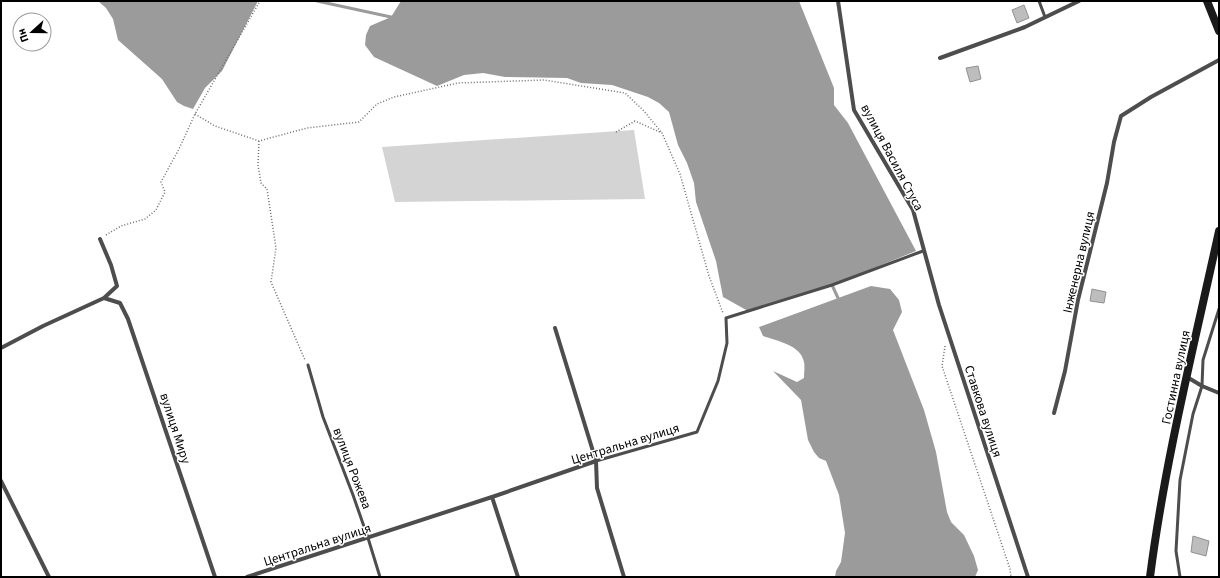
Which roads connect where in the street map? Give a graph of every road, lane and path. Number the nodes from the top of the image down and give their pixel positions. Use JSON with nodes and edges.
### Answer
{"nodes":[{"id":1,"x":260,"y":1,"type":"edge"},
{"id":2,"x":838,"y":1,"type":"edge"},
{"id":3,"x":1039,"y":1,"type":"edge"},
{"id":4,"x":1079,"y":1,"type":"edge"},
{"id":5,"x":1208,"y":1,"type":"edge"},
{"id":6,"x":1045,"y":17,"type":"junction"},
{"id":7,"x":1219,"y":31,"type":"edge"},
{"id":8,"x":940,"y":58,"type":"dead end"},
{"id":9,"x":1219,"y":60,"type":"edge"},
{"id":10,"x":195,"y":114,"type":"junction"},
{"id":11,"x":616,"y":132,"type":"dead end"},
{"id":12,"x":662,"y":133,"type":"junction"},
{"id":13,"x":259,"y":141,"type":"junction"},
{"id":14,"x":1219,"y":231,"type":"edge"},
{"id":15,"x":100,"y":239,"type":"joint"},
{"id":16,"x":923,"y":251,"type":"junction"},
{"id":17,"x":104,"y":298,"type":"junction"},
{"id":18,"x":1219,"y":309,"type":"edge"},
{"id":19,"x":726,"y":318,"type":"junction"},
{"id":20,"x":555,"y":328,"type":"dead end"},
{"id":21,"x":948,"y":332,"type":"junction"},
{"id":22,"x":1,"y":348,"type":"edge"},
{"id":23,"x":308,"y":365,"type":"joint"},
{"id":24,"x":1187,"y":377,"type":"junction"},
{"id":25,"x":1202,"y":386,"type":"junction"},
{"id":26,"x":1219,"y":393,"type":"edge"},
{"id":27,"x":1054,"y":413,"type":"dead end"},
{"id":28,"x":596,"y":461,"type":"junction"},
{"id":29,"x":1,"y":481,"type":"edge"},
{"id":30,"x":492,"y":497,"type":"junction"},
{"id":31,"x":368,"y":538,"type":"junction"},
{"id":32,"x":49,"y":577,"type":"edge"},
{"id":33,"x":215,"y":577,"type":"edge"},
{"id":34,"x":247,"y":577,"type":"edge"},
{"id":35,"x":380,"y":577,"type":"edge"},
{"id":36,"x":518,"y":577,"type":"edge"},
{"id":37,"x":624,"y":577,"type":"edge"},
{"id":38,"x":1011,"y":577,"type":"edge"},
{"id":39,"x":1028,"y":577,"type":"edge"},
{"id":40,"x":1150,"y":577,"type":"edge"},
{"id":41,"x":1180,"y":577,"type":"edge"}],
"edges":[{"from":1,"to":10,"type":"path"},
{"from":2,"to":16,"type":"street","name":"вулиця Василя Стуса"},
{"from":3,"to":6,"type":"lane"},
{"from":4,"to":6,"type":"street"},
{"from":5,"to":7,"type":"street"},
{"from":6,"to":8,"type":"street"},
{"from":9,"to":27,"type":"street","name":"Інженерна вулиця"},
{"from":10,"to":13,"type":"path"},
{"from":10,"to":15,"type":"path"},
{"from":11,"to":12,"type":"path"},
{"from":12,"to":13,"type":"path"},
{"from":12,"to":19,"type":"path"},
{"from":13,"to":23,"type":"path"},
{"from":14,"to":24,"type":"street","name":"Гостинна вулиця"},
{"from":15,"to":17,"type":"street"},
{"from":16,"to":19,"type":"lane"},
{"from":16,"to":21,"type":"street","name":"Ставкова вулиця"},
{"from":17,"to":22,"type":"street"},
{"from":17,"to":33,"type":"street","name":"вулиця Миру"},
{"from":18,"to":25,"type":"lane","name":"Гостинна вулиця"},
{"from":19,"to":28,"type":"lane","name":"Центральна вулиця"},
{"from":20,"to":28,"type":"street"},
{"from":21,"to":38,"type":"path"},
{"from":21,"to":39,"type":"street","name":"Ставкова вулиця"},
{"from":23,"to":31,"type":"lane","name":"вулиця Рожева"},
{"from":24,"to":25,"type":"street"},
{"from":24,"to":40,"type":"street","name":"Гостинна вулиця"},
{"from":25,"to":26,"type":"street"},
{"from":25,"to":41,"type":"lane","name":"Гостинна вулиця"},
{"from":28,"to":30,"type":"street","name":"Центральна вулиця"},
{"from":28,"to":37,"type":"street"},
{"from":29,"to":32,"type":"street"},
{"from":30,"to":31,"type":"street","name":"Центральна вулиця"},
{"from":30,"to":36,"type":"street"},
{"from":31,"to":34,"type":"street","name":"Центральна вулиця"},
{"from":31,"to":35,"type":"lane","name":"вулиця Рожева"}]}
